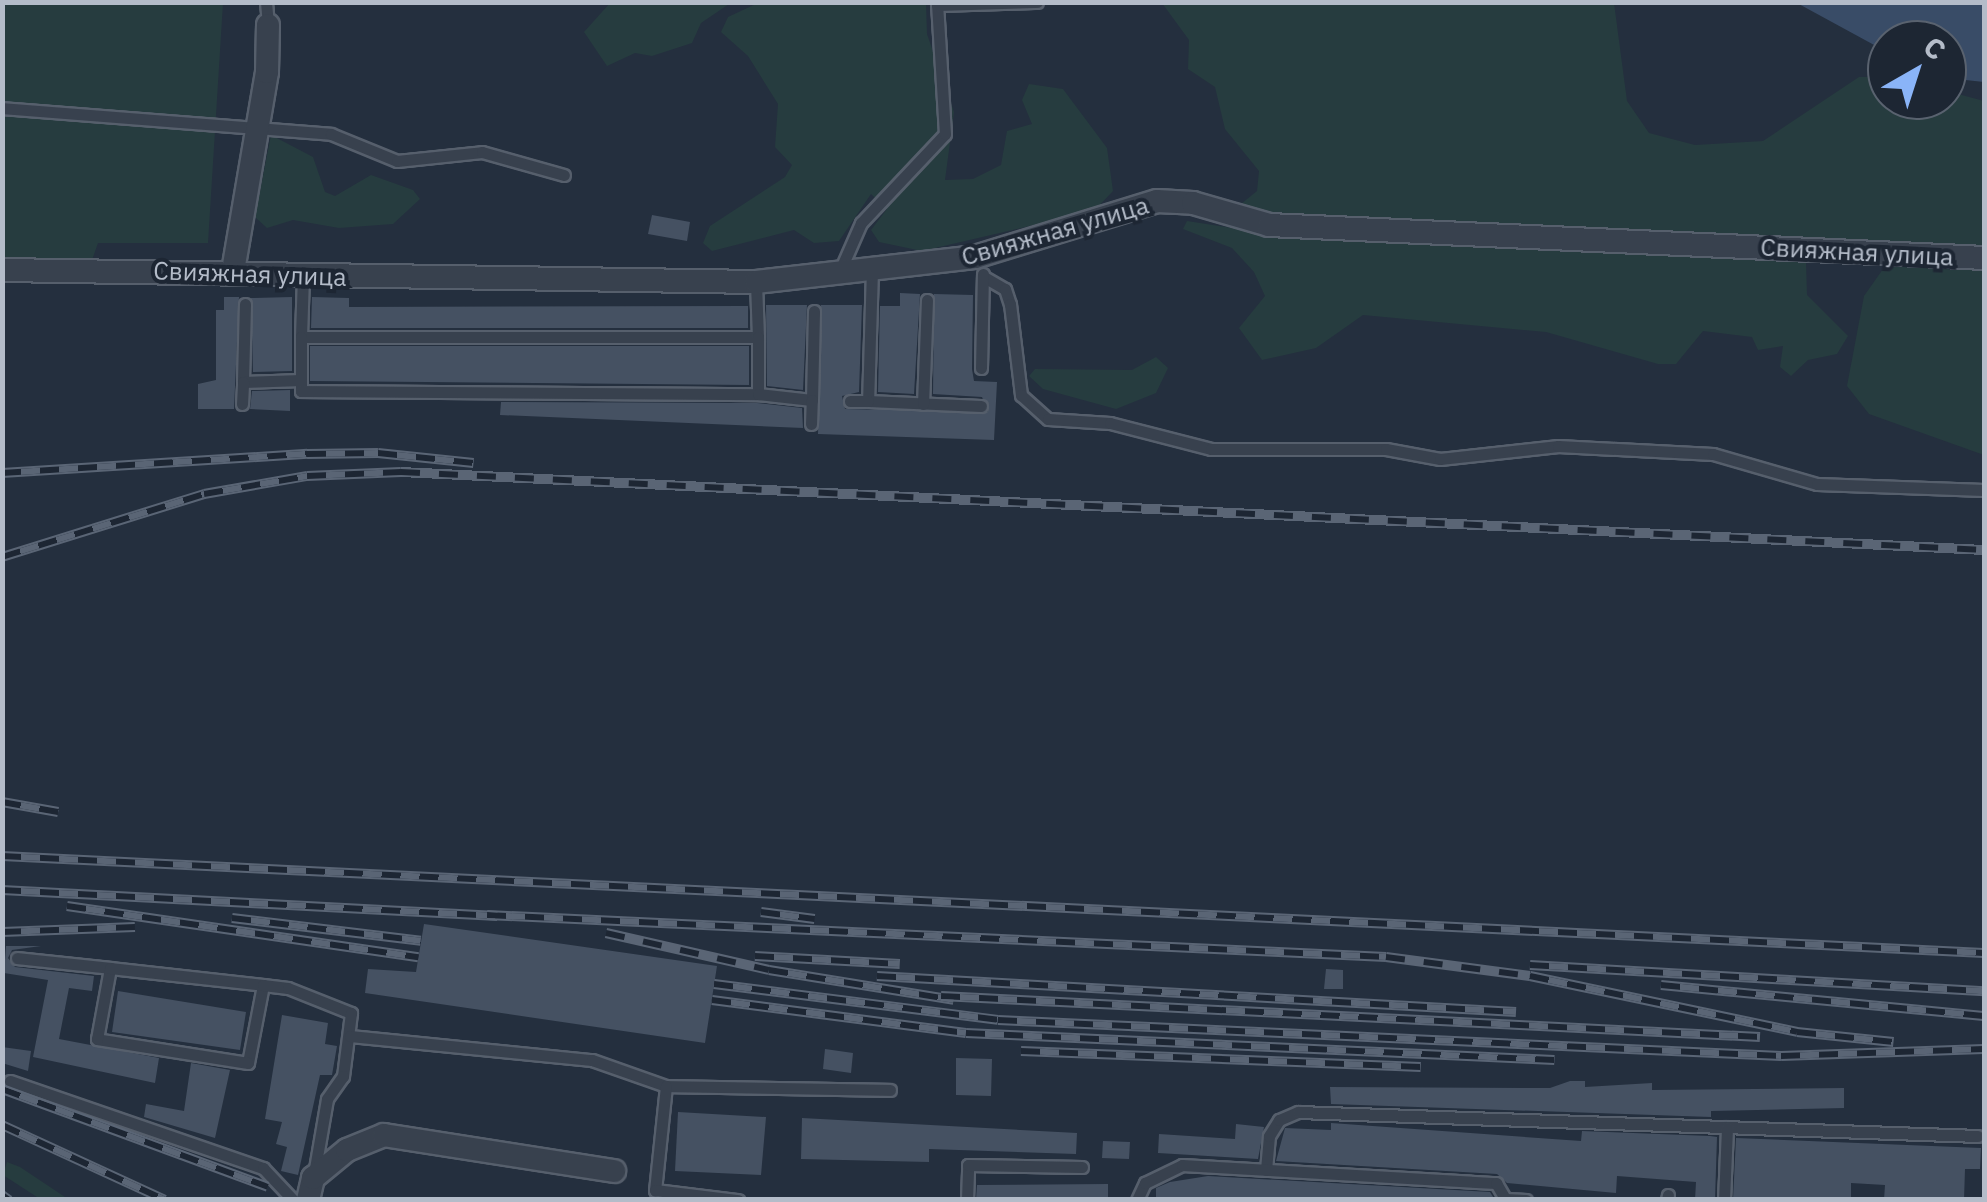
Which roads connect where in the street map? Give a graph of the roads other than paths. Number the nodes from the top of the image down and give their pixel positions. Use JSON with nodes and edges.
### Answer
{"nodes":[{"id":1,"x":1037,"y":2,"type":"edge"},
{"id":2,"x":267,"y":14,"type":"edge"},
{"id":3,"x":2,"y":108,"type":"edge"},
{"id":4,"x":257,"y":125,"type":"junction"},
{"id":5,"x":564,"y":175,"type":"dead end"},
{"id":6,"x":1984,"y":258,"type":"edge"},
{"id":7,"x":980,"y":267,"type":"junction"},
{"id":8,"x":872,"y":269,"type":"junction"},
{"id":9,"x":2,"y":270,"type":"edge"},
{"id":10,"x":233,"y":271,"type":"junction"},
{"id":11,"x":839,"y":274,"type":"junction"},
{"id":12,"x":302,"y":276,"type":"junction"},
{"id":13,"x":756,"y":282,"type":"junction"},
{"id":14,"x":926,"y":300,"type":"dead end"},
{"id":15,"x":244,"y":304,"type":"dead end"},
{"id":16,"x":814,"y":311,"type":"dead end"},
{"id":17,"x":301,"y":337,"type":"junction"},
{"id":18,"x":758,"y":337,"type":"junction"},
{"id":19,"x":981,"y":368,"type":"dead end"},
{"id":20,"x":301,"y":380,"type":"junction"},
{"id":21,"x":243,"y":382,"type":"junction"},
{"id":22,"x":758,"y":394,"type":"junction"},
{"id":23,"x":812,"y":400,"type":"junction"},
{"id":24,"x":850,"y":400,"type":"dead end"},
{"id":25,"x":868,"y":402,"type":"junction"},
{"id":26,"x":242,"y":404,"type":"dead end"},
{"id":27,"x":924,"y":404,"type":"junction"},
{"id":28,"x":981,"y":406,"type":"dead end"},
{"id":29,"x":811,"y":424,"type":"dead end"},
{"id":30,"x":1984,"y":490,"type":"edge"},
{"id":31,"x":17,"y":958,"type":"dead end"},
{"id":32,"x":110,"y":968,"type":"junction"},
{"id":33,"x":263,"y":985,"type":"junction"},
{"id":34,"x":350,"y":1036,"type":"junction"},
{"id":35,"x":10,"y":1081,"type":"dead end"},
{"id":36,"x":666,"y":1086,"type":"junction"},
{"id":37,"x":890,"y":1090,"type":"dead end"},
{"id":38,"x":1727,"y":1127,"type":"junction"},
{"id":39,"x":1978,"y":1136,"type":"dead end"},
{"id":40,"x":1082,"y":1167,"type":"dead end"},
{"id":41,"x":1266,"y":1170,"type":"junction"},
{"id":42,"x":614,"y":1171,"type":"dead end"},
{"id":43,"x":310,"y":1189,"type":"edge"},
{"id":44,"x":1506,"y":1199,"type":"edge"},
{"id":45,"x":293,"y":1200,"type":"edge"},
{"id":46,"x":738,"y":1200,"type":"edge"},
{"id":47,"x":966,"y":1200,"type":"edge"},
{"id":48,"x":1136,"y":1200,"type":"edge"},
{"id":49,"x":1526,"y":1200,"type":"edge"},
{"id":50,"x":1724,"y":1200,"type":"edge"}],
"edges":[{"from":1,"to":11,"type":"lane"},
{"from":2,"to":4,"type":"street"},
{"from":3,"to":4,"type":"lane"},
{"from":4,"to":5,"type":"lane"},
{"from":4,"to":10,"type":"street"},
{"from":6,"to":7,"type":"street","name":"Свияжная улица"},
{"from":7,"to":8,"type":"street","name":"Свияжная улица"},
{"from":7,"to":19,"type":"lane"},
{"from":7,"to":30,"type":"lane"},
{"from":8,"to":11,"type":"street","name":"Свияжная улица"},
{"from":8,"to":25,"type":"lane"},
{"from":9,"to":10,"type":"street","name":"Свияжная улица"},
{"from":10,"to":12,"type":"street","name":"Свияжная улица"},
{"from":11,"to":13,"type":"street","name":"Свияжная улица"},
{"from":12,"to":13,"type":"street","name":"Свияжная улица"},
{"from":12,"to":17,"type":"lane"},
{"from":13,"to":18,"type":"lane"},
{"from":14,"to":27,"type":"lane"},
{"from":15,"to":21,"type":"lane"},
{"from":16,"to":23,"type":"lane"},
{"from":17,"to":18,"type":"lane"},
{"from":17,"to":20,"type":"lane"},
{"from":18,"to":22,"type":"lane"},
{"from":20,"to":21,"type":"lane"},
{"from":20,"to":22,"type":"lane"},
{"from":21,"to":26,"type":"lane"},
{"from":22,"to":23,"type":"lane"},
{"from":23,"to":29,"type":"lane"},
{"from":24,"to":25,"type":"lane"},
{"from":25,"to":27,"type":"lane"},
{"from":27,"to":28,"type":"lane"},
{"from":31,"to":32,"type":"lane"},
{"from":32,"to":33,"type":"lane"},
{"from":32,"to":33,"type":"lane"},
{"from":33,"to":34,"type":"lane"},
{"from":34,"to":36,"type":"lane"},
{"from":34,"to":43,"type":"lane"},
{"from":35,"to":45,"type":"lane"},
{"from":36,"to":37,"type":"lane"},
{"from":36,"to":46,"type":"lane"},
{"from":38,"to":39,"type":"lane"},
{"from":38,"to":41,"type":"lane"},
{"from":38,"to":50,"type":"lane"},
{"from":40,"to":47,"type":"lane"},
{"from":41,"to":44,"type":"lane"},
{"from":41,"to":48,"type":"lane"},
{"from":42,"to":43,"type":"street"},
{"from":44,"to":49,"type":"lane"}]}
